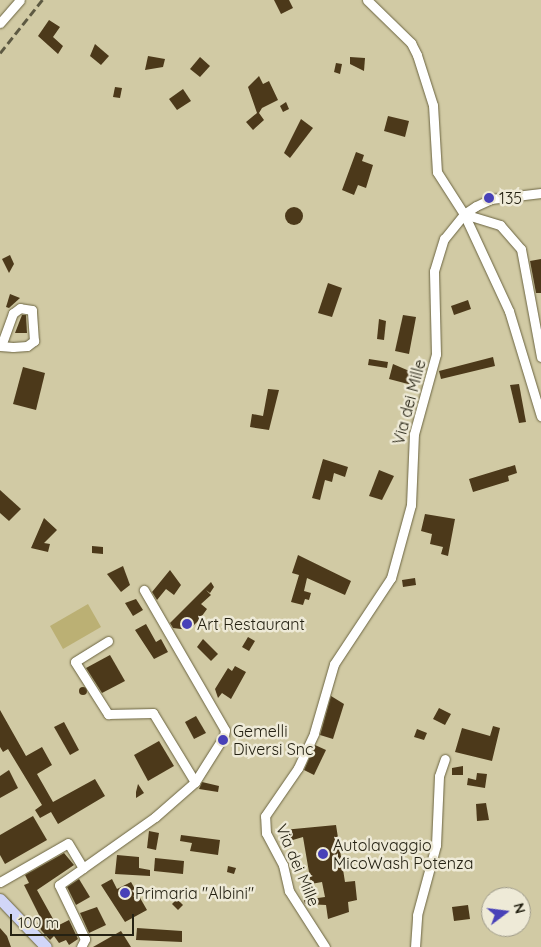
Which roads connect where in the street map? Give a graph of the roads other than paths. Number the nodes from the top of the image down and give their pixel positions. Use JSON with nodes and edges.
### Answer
{"nodes":[{"id":1,"x":20,"y":0,"type":"edge"},
{"id":2,"x":367,"y":0,"type":"edge"},
{"id":3,"x":0,"y":23,"type":"edge"},
{"id":4,"x":541,"y":193,"type":"edge"},
{"id":5,"x":464,"y":214,"type":"junction"},
{"id":6,"x":0,"y":346,"type":"edge"},
{"id":7,"x":541,"y":357,"type":"edge"},
{"id":8,"x":541,"y":416,"type":"edge"},
{"id":9,"x":144,"y":590,"type":"dead end"},
{"id":10,"x":108,"y":641,"type":"dead end"},
{"id":11,"x":445,"y":759,"type":"dead end"},
{"id":12,"x":195,"y":782,"type":"junction"},
{"id":13,"x":83,"y":868,"type":"junction"},
{"id":14,"x":0,"y":882,"type":"edge"},
{"id":15,"x":0,"y":898,"type":"edge"},
{"id":16,"x":39,"y":942,"type":"edge"},
{"id":17,"x":46,"y":947,"type":"edge"},
{"id":18,"x":81,"y":947,"type":"edge"},
{"id":19,"x":325,"y":947,"type":"edge"},
{"id":20,"x":415,"y":947,"type":"edge"}],
"edges":[{"from":1,"to":3,"type":"street"},
{"from":2,"to":5,"type":"street"},
{"from":4,"to":5,"type":"street"},
{"from":5,"to":7,"type":"street"},
{"from":5,"to":8,"type":"street"},
{"from":5,"to":19,"type":"street","name":"Via dei Mille"},
{"from":6,"to":6,"type":"street"},
{"from":9,"to":12,"type":"street"},
{"from":10,"to":12,"type":"street"},
{"from":11,"to":20,"type":"street"},
{"from":12,"to":13,"type":"street"},
{"from":13,"to":14,"type":"street"},
{"from":13,"to":18,"type":"street"},
{"from":15,"to":16,"type":"main road"},
{"from":16,"to":17,"type":"main road"}]}
